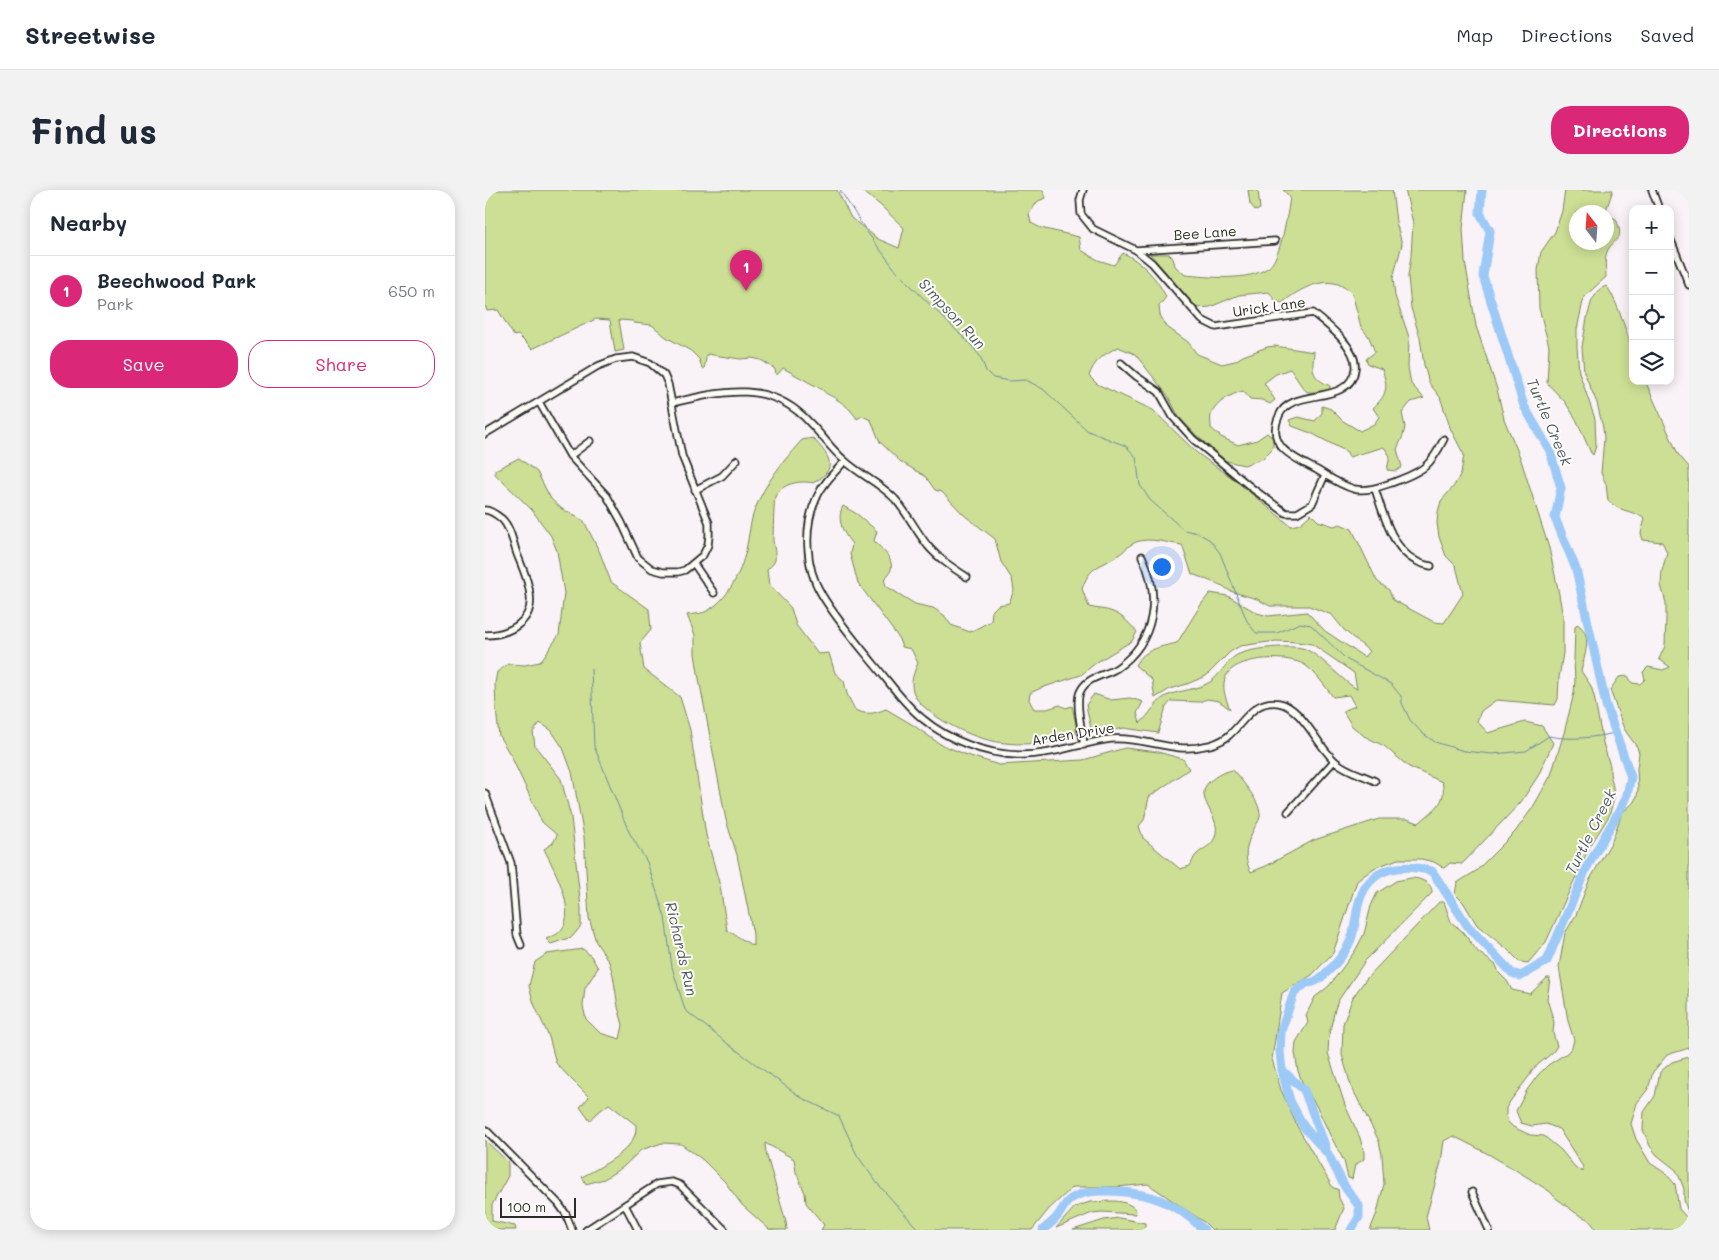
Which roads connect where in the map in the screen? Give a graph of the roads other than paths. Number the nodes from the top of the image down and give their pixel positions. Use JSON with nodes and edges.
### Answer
{"nodes":[{"id":1,"x":1083,"y":190,"type":"edge"},
{"id":2,"x":1652,"y":190,"type":"edge"},
{"id":3,"x":1658,"y":205,"type":"edge"},
{"id":4,"x":1275,"y":241,"type":"dead end"},
{"id":5,"x":1674,"y":248,"type":"edge"},
{"id":6,"x":1136,"y":250,"type":"junction"},
{"id":7,"x":1689,"y":285,"type":"edge"},
{"id":8,"x":1121,"y":363,"type":"dead end"},
{"id":9,"x":539,"y":402,"type":"junction"},
{"id":10,"x":672,"y":403,"type":"junction"},
{"id":11,"x":485,"y":434,"type":"edge"},
{"id":12,"x":1444,"y":439,"type":"dead end"},
{"id":13,"x":590,"y":441,"type":"dead end"},
{"id":14,"x":570,"y":456,"type":"junction"},
{"id":15,"x":737,"y":460,"type":"dead end"},
{"id":16,"x":845,"y":461,"type":"junction"},
{"id":17,"x":1325,"y":475,"type":"junction"},
{"id":18,"x":1375,"y":489,"type":"junction"},
{"id":19,"x":695,"y":490,"type":"junction"},
{"id":20,"x":485,"y":510,"type":"edge"},
{"id":21,"x":1141,"y":556,"type":"dead end"},
{"id":22,"x":694,"y":564,"type":"junction"},
{"id":23,"x":1431,"y":566,"type":"dead end"},
{"id":24,"x":967,"y":577,"type":"dead end"},
{"id":25,"x":714,"y":593,"type":"dead end"},
{"id":26,"x":485,"y":635,"type":"edge"},
{"id":27,"x":1084,"y":745,"type":"junction"},
{"id":28,"x":1334,"y":761,"type":"junction"},
{"id":29,"x":1375,"y":782,"type":"dead end"},
{"id":30,"x":485,"y":793,"type":"edge"},
{"id":31,"x":1289,"y":812,"type":"dead end"},
{"id":32,"x":521,"y":945,"type":"dead end"},
{"id":33,"x":485,"y":1129,"type":"edge"},
{"id":34,"x":1472,"y":1192,"type":"dead end"},
{"id":35,"x":625,"y":1205,"type":"junction"},
{"id":36,"x":572,"y":1230,"type":"edge"},
{"id":37,"x":586,"y":1230,"type":"edge"},
{"id":38,"x":638,"y":1230,"type":"edge"},
{"id":39,"x":725,"y":1230,"type":"edge"},
{"id":40,"x":1489,"y":1230,"type":"edge"}],
"edges":[{"from":1,"to":6,"type":"street","name":"Urick Lane"},
{"from":2,"to":3,"type":"street"},
{"from":4,"to":6,"type":"street","name":"Bee Lane"},
{"from":5,"to":7,"type":"street"},
{"from":6,"to":17,"type":"street","name":"Urick Lane"},
{"from":8,"to":17,"type":"street"},
{"from":9,"to":10,"type":"street"},
{"from":9,"to":11,"type":"street"},
{"from":9,"to":14,"type":"street"},
{"from":10,"to":16,"type":"street"},
{"from":10,"to":19,"type":"street"},
{"from":12,"to":18,"type":"street","name":"Urick Lane"},
{"from":13,"to":14,"type":"street"},
{"from":14,"to":22,"type":"street"},
{"from":15,"to":19,"type":"street"},
{"from":16,"to":24,"type":"street"},
{"from":16,"to":27,"type":"street","name":"Arden Drive"},
{"from":17,"to":18,"type":"street","name":"Urick Lane"},
{"from":18,"to":23,"type":"street"},
{"from":19,"to":22,"type":"street"},
{"from":20,"to":26,"type":"street"},
{"from":21,"to":27,"type":"street"},
{"from":22,"to":25,"type":"street"},
{"from":27,"to":28,"type":"street","name":"Arden Drive"},
{"from":28,"to":29,"type":"street","name":"Arden Drive"},
{"from":28,"to":31,"type":"street"},
{"from":30,"to":32,"type":"street"},
{"from":33,"to":36,"type":"street"},
{"from":34,"to":40,"type":"street"},
{"from":35,"to":37,"type":"street"},
{"from":35,"to":38,"type":"street"},
{"from":35,"to":39,"type":"street"}]}
